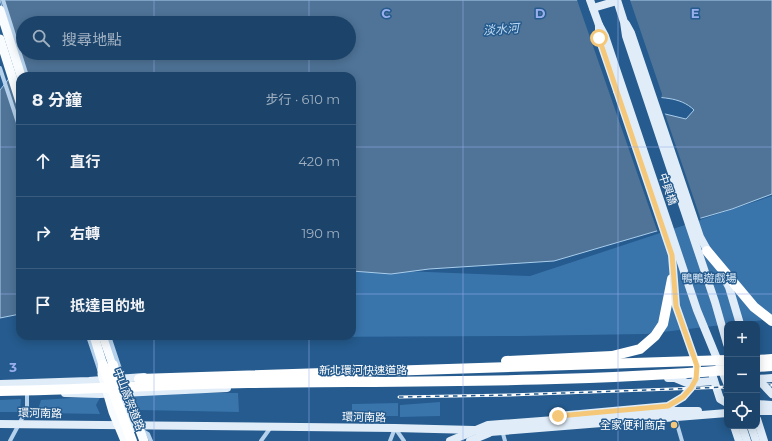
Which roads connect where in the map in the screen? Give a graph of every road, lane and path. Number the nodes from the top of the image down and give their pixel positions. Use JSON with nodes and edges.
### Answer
{"nodes":[{"id":1,"x":3,"y":0,"type":"edge"},
{"id":2,"x":617,"y":0,"type":"edge"},
{"id":3,"x":592,"y":4,"type":"edge"},
{"id":4,"x":0,"y":10,"type":"edge"},
{"id":5,"x":624,"y":22,"type":"junction"},
{"id":6,"x":598,"y":24,"type":"junction"},
{"id":7,"x":0,"y":39,"type":"edge"},
{"id":8,"x":16,"y":41,"type":"edge"},
{"id":9,"x":22,"y":60,"type":"edge"},
{"id":10,"x":0,"y":68,"type":"edge"},
{"id":11,"x":20,"y":72,"type":"edge"},
{"id":12,"x":26,"y":72,"type":"edge"},
{"id":13,"x":16,"y":89,"type":"edge"},
{"id":14,"x":16,"y":116,"type":"edge"},
{"id":15,"x":707,"y":251,"type":"junction"},
{"id":16,"x":672,"y":279,"type":"junction"},
{"id":17,"x":739,"y":321,"type":"edge"},
{"id":18,"x":772,"y":321,"type":"edge"},
{"id":19,"x":724,"y":334,"type":"edge"},
{"id":20,"x":90,"y":340,"type":"edge"},
{"id":21,"x":96,"y":340,"type":"edge"},
{"id":22,"x":103,"y":340,"type":"edge"},
{"id":23,"x":111,"y":340,"type":"edge"},
{"id":24,"x":772,"y":355,"type":"edge"},
{"id":25,"x":760,"y":358,"type":"edge"},
{"id":26,"x":760,"y":359,"type":"edge"},
{"id":27,"x":724,"y":360,"type":"edge"},
{"id":28,"x":772,"y":360,"type":"edge"},
{"id":29,"x":724,"y":361,"type":"edge"},
{"id":30,"x":572,"y":363,"type":"junction"},
{"id":31,"x":710,"y":366,"type":"junction"},
{"id":32,"x":772,"y":367,"type":"edge"},
{"id":33,"x":106,"y":368,"type":"junction"},
{"id":34,"x":461,"y":368,"type":"junction"},
{"id":35,"x":760,"y":368,"type":"edge"},
{"id":36,"x":724,"y":369,"type":"edge"},
{"id":37,"x":724,"y":370,"type":"edge"},
{"id":38,"x":724,"y":370,"type":"edge"},
{"id":39,"x":724,"y":376,"type":"edge"},
{"id":40,"x":675,"y":378,"type":"junction"},
{"id":41,"x":772,"y":378,"type":"edge"},
{"id":42,"x":760,"y":379,"type":"edge"},
{"id":43,"x":573,"y":381,"type":"junction"},
{"id":44,"x":714,"y":381,"type":"junction"},
{"id":45,"x":760,"y":382,"type":"edge"},
{"id":46,"x":28,"y":383,"type":"junction"},
{"id":47,"x":0,"y":384,"type":"edge"},
{"id":48,"x":115,"y":385,"type":"junction"},
{"id":49,"x":0,"y":391,"type":"edge"},
{"id":50,"x":71,"y":393,"type":"joint"},
{"id":51,"x":0,"y":394,"type":"edge"},
{"id":52,"x":27,"y":394,"type":"junction"},
{"id":53,"x":772,"y":394,"type":"edge"},
{"id":54,"x":724,"y":401,"type":"edge"},
{"id":55,"x":760,"y":404,"type":"edge"},
{"id":56,"x":772,"y":405,"type":"edge"},
{"id":57,"x":760,"y":411,"type":"edge"},
{"id":58,"x":772,"y":411,"type":"edge"},
{"id":59,"x":724,"y":412,"type":"edge"},
{"id":60,"x":674,"y":414,"type":"junction"},
{"id":61,"x":0,"y":424,"type":"edge"},
{"id":62,"x":19,"y":424,"type":"junction"},
{"id":63,"x":123,"y":424,"type":"junction"},
{"id":64,"x":132,"y":424,"type":"junction"},
{"id":65,"x":271,"y":426,"type":"junction"},
{"id":66,"x":395,"y":428,"type":"junction"},
{"id":67,"x":501,"y":428,"type":"junction"},
{"id":68,"x":760,"y":428,"type":"edge"},
{"id":69,"x":489,"y":429,"type":"junction"},
{"id":70,"x":735,"y":429,"type":"edge"},
{"id":71,"x":743,"y":429,"type":"edge"},
{"id":72,"x":752,"y":429,"type":"edge"},
{"id":73,"x":474,"y":430,"type":"junction"},
{"id":74,"x":10,"y":441,"type":"edge"},
{"id":75,"x":121,"y":441,"type":"edge"},
{"id":76,"x":125,"y":441,"type":"edge"},
{"id":77,"x":131,"y":441,"type":"edge"},
{"id":78,"x":140,"y":441,"type":"edge"},
{"id":79,"x":144,"y":441,"type":"edge"},
{"id":80,"x":148,"y":441,"type":"edge"},
{"id":81,"x":151,"y":441,"type":"edge"},
{"id":82,"x":261,"y":441,"type":"edge"},
{"id":83,"x":390,"y":441,"type":"edge"},
{"id":84,"x":404,"y":441,"type":"edge"},
{"id":85,"x":450,"y":441,"type":"edge"},
{"id":86,"x":470,"y":441,"type":"edge"},
{"id":87,"x":505,"y":441,"type":"edge"},
{"id":88,"x":682,"y":441,"type":"edge"},
{"id":89,"x":739,"y":441,"type":"edge"},
{"id":90,"x":747,"y":441,"type":"edge"},
{"id":91,"x":756,"y":441,"type":"edge"},
{"id":92,"x":764,"y":441,"type":"edge"}],
"edges":[{"from":1,"to":8,"type":"street"},
{"from":2,"to":3,"type":"street"},
{"from":2,"to":5,"type":"street","name":"中興橋"},
{"from":3,"to":6,"type":"street","name":"中興橋"},
{"from":4,"to":11,"type":"main road"},
{"from":5,"to":15,"type":"street"},
{"from":5,"to":19,"type":"street","name":"中興橋"},
{"from":6,"to":16,"type":"street","bridge":true},
{"from":6,"to":39,"type":"street","name":"中興橋","bridge":true},
{"from":7,"to":13,"type":"main road"},
{"from":9,"to":12,"type":"street"},
{"from":10,"to":14,"type":"street"},
{"from":15,"to":17,"type":"street"},
{"from":15,"to":18,"type":"highway"},
{"from":16,"to":34,"type":"highway","bridge":true},
{"from":16,"to":67,"type":"street","bridge":true},
{"from":20,"to":33,"type":"street"},
{"from":21,"to":33,"type":"main road"},
{"from":22,"to":33,"type":"main road"},
{"from":23,"to":80,"type":"street","bridge":true},
{"from":24,"to":25,"type":"street"},
{"from":26,"to":28,"type":"highway"},
{"from":27,"to":34,"type":"highway","name":"新北環河快速道路","bridge":true},
{"from":29,"to":31,"type":"street"},
{"from":30,"to":31,"type":"street"},
{"from":30,"to":43,"type":"street"},
{"from":30,"to":48,"type":"street"},
{"from":31,"to":36,"type":"highway"},
{"from":31,"to":40,"type":"highway"},
{"from":31,"to":44,"type":"street"},
{"from":32,"to":35,"type":"highway"},
{"from":33,"to":76,"type":"main road","bridge":true},
{"from":33,"to":77,"type":"highway","name":"中山高架道路","bridge":true},
{"from":33,"to":78,"type":"highway","name":"中山高架道路","bridge":true},
{"from":33,"to":79,"type":"main road","bridge":true},
{"from":34,"to":47,"type":"highway","name":"新北環河快速道路","bridge":true},
{"from":37,"to":48,"type":"highway","bridge":true},
{"from":38,"to":49,"type":"highway","name":"新北環河快速道路","bridge":true},
{"from":40,"to":43,"type":"street"},
{"from":40,"to":44,"type":"street"},
{"from":41,"to":42,"type":"street"},
{"from":43,"to":48,"type":"street"},
{"from":44,"to":54,"type":"street"},
{"from":45,"to":53,"type":"street","bridge":true},
{"from":46,"to":47,"type":"street"},
{"from":46,"to":48,"type":"street"},
{"from":46,"to":52,"type":"street"},
{"from":48,"to":50,"type":"highway"},
{"from":48,"to":63,"type":"street"},
{"from":48,"to":64,"type":"street"},
{"from":50,"to":52,"type":"street","name":"環河南路"},
{"from":51,"to":52,"type":"street","name":"環河南路"},
{"from":52,"to":62,"type":"street"},
{"from":55,"to":56,"type":"street"},
{"from":57,"to":58,"type":"street"},
{"from":59,"to":60,"type":"street"},
{"from":60,"to":67,"type":"street"},
{"from":60,"to":67,"type":"street"},
{"from":60,"to":88,"type":"street"},
{"from":61,"to":62,"type":"street","name":"環河南路"},
{"from":62,"to":63,"type":"street","name":"環河南路"},
{"from":62,"to":74,"type":"street"},
{"from":63,"to":64,"type":"street","name":"環河南路"},
{"from":63,"to":75,"type":"street"},
{"from":63,"to":77,"type":"street"},
{"from":64,"to":65,"type":"street","name":"環河南路"},
{"from":64,"to":78,"type":"street"},
{"from":64,"to":81,"type":"street"},
{"from":65,"to":66,"type":"street","name":"環河南路"},
{"from":65,"to":82,"type":"street"},
{"from":66,"to":73,"type":"street","name":"環河南路"},
{"from":66,"to":83,"type":"street"},
{"from":66,"to":84,"type":"street"},
{"from":67,"to":69,"type":"street"},
{"from":67,"to":87,"type":"street"},
{"from":68,"to":92,"type":"street"},
{"from":69,"to":73,"type":"street"},
{"from":69,"to":86,"type":"street"},
{"from":70,"to":89,"type":"street"},
{"from":71,"to":90,"type":"street"},
{"from":72,"to":91,"type":"street"},
{"from":73,"to":85,"type":"street"}]}
